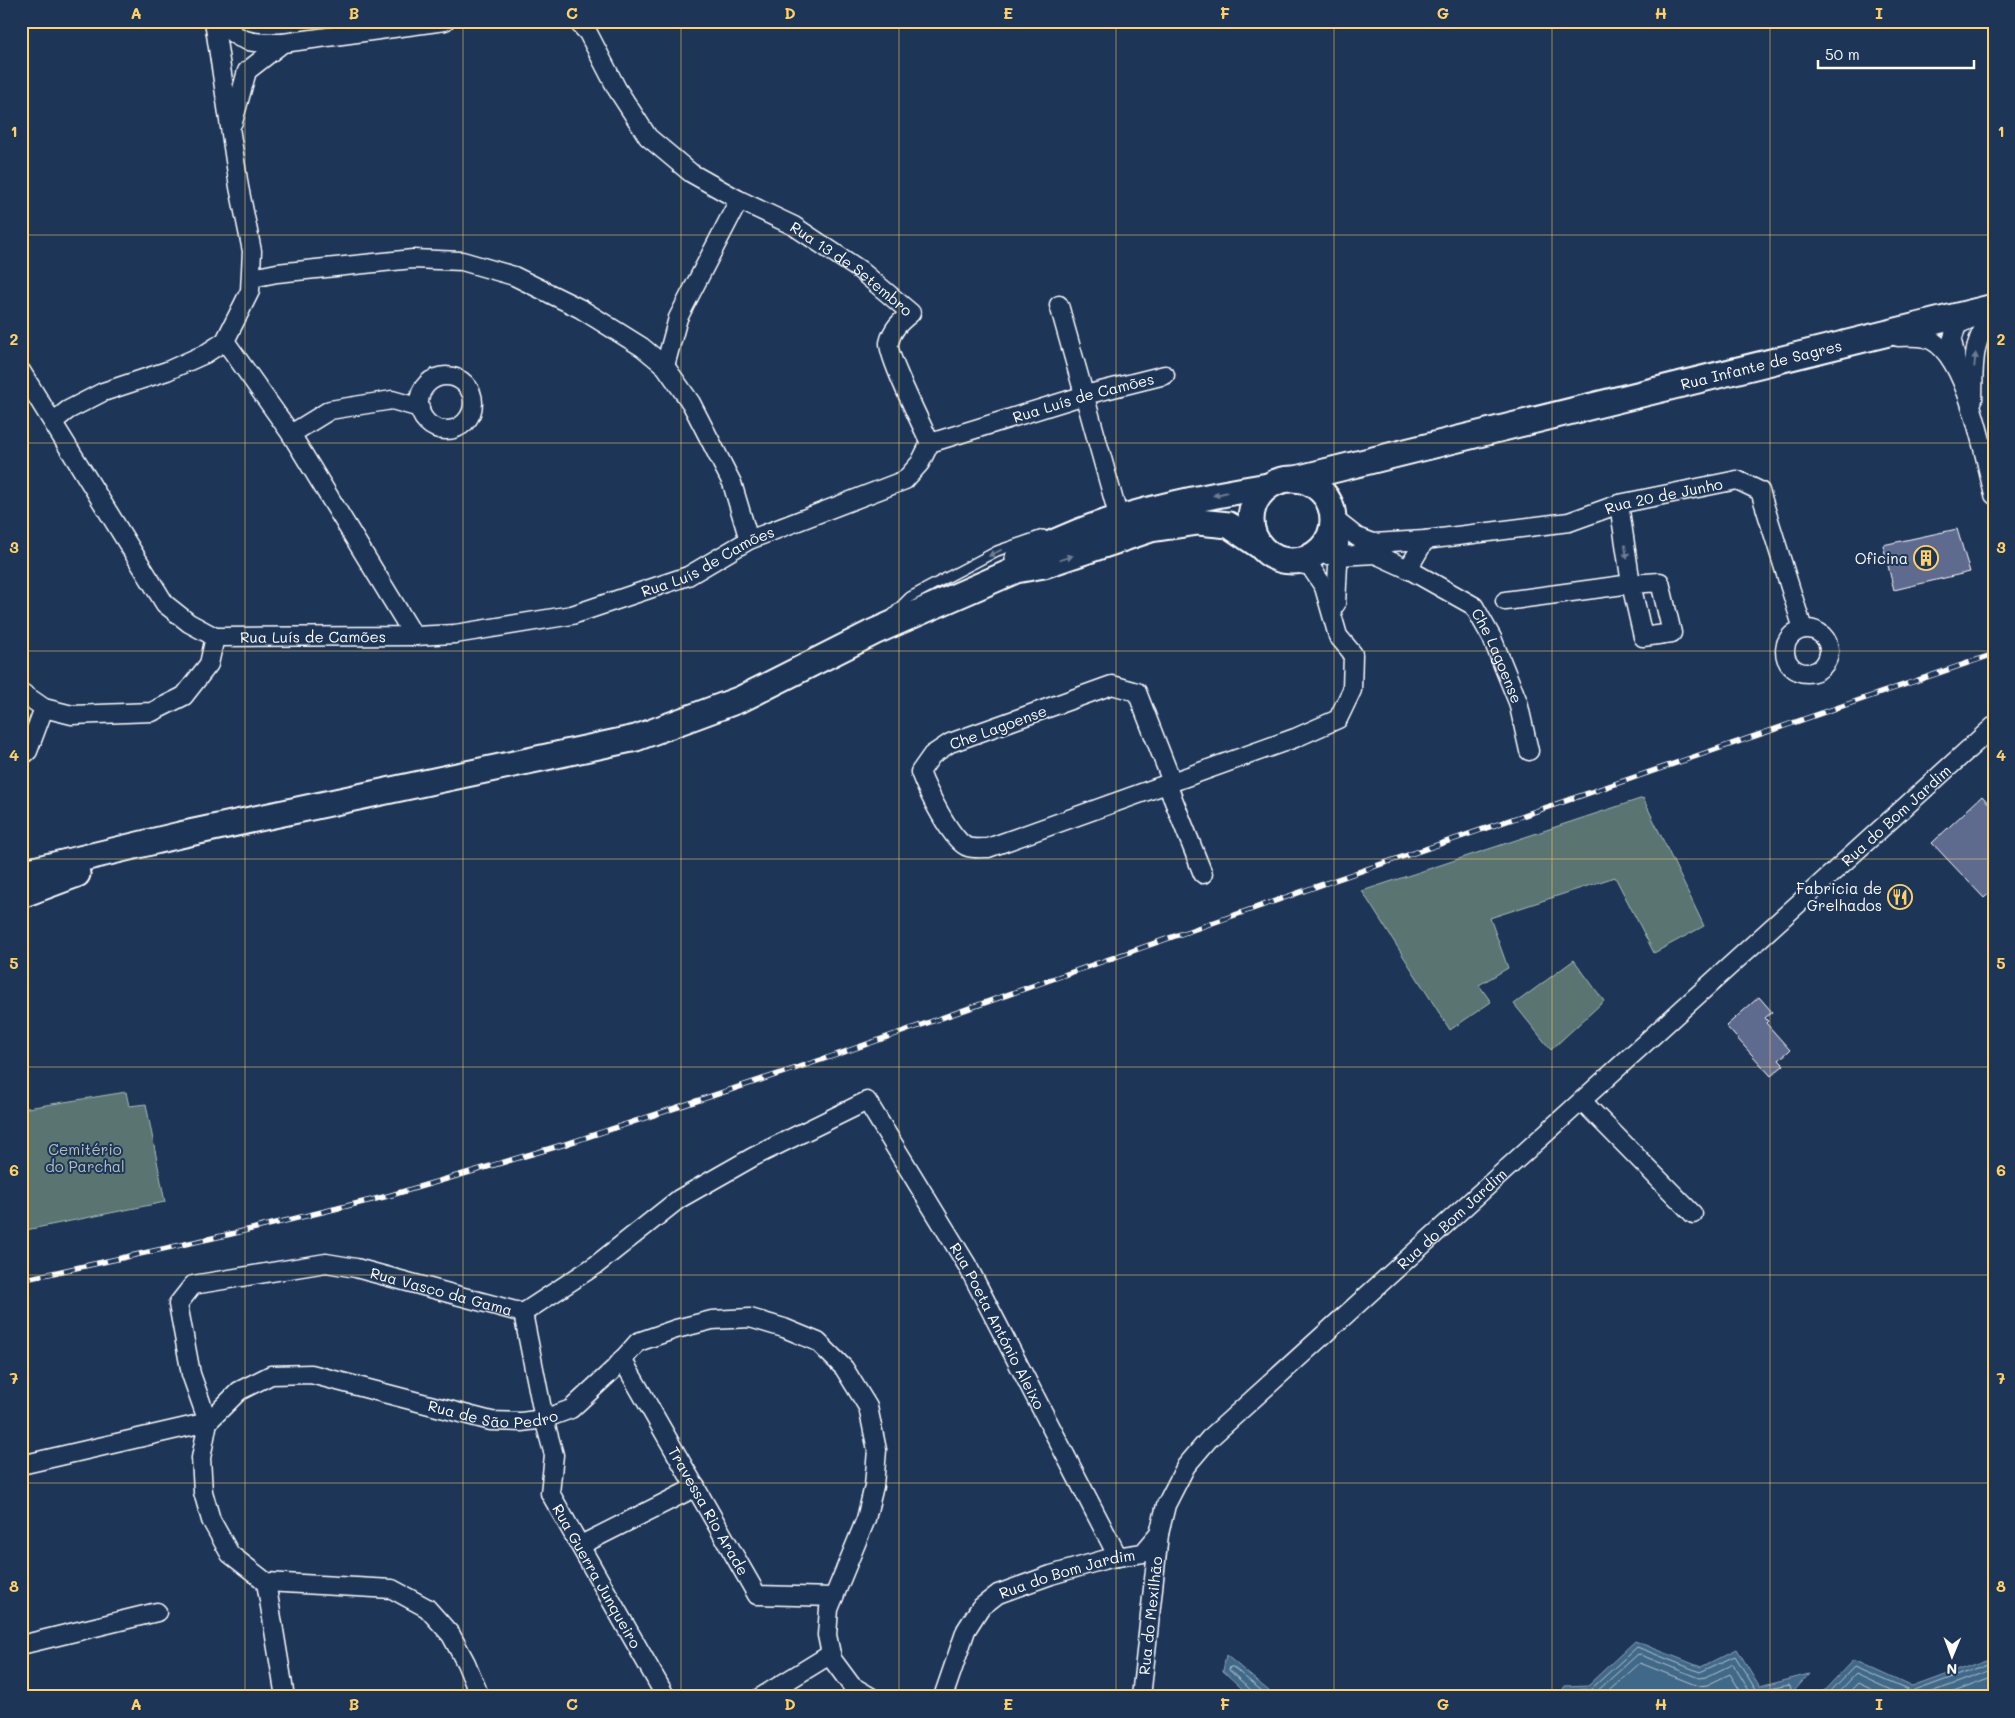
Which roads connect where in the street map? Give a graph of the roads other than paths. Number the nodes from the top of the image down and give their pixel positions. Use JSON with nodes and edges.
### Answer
{"nodes":[{"id":1,"x":214,"y":21,"type":"edge"},
{"id":2,"x":221,"y":21,"type":"edge"},
{"id":3,"x":445,"y":21,"type":"edge"},
{"id":4,"x":576,"y":21,"type":"edge"},
{"id":5,"x":283,"y":43,"type":"junction"},
{"id":6,"x":231,"y":130,"type":"junction"},
{"id":7,"x":739,"y":200,"type":"junction"},
{"id":8,"x":252,"y":278,"type":"junction"},
{"id":9,"x":1059,"y":305,"type":"dead end"},
{"id":10,"x":1994,"y":307,"type":"edge"},
{"id":11,"x":1994,"y":317,"type":"edge"},
{"id":12,"x":1960,"y":319,"type":"junction"},
{"id":13,"x":1978,"y":338,"type":"junction"},
{"id":14,"x":1861,"y":339,"type":"junction"},
{"id":15,"x":225,"y":341,"type":"junction"},
{"id":16,"x":665,"y":366,"type":"junction"},
{"id":17,"x":21,"y":370,"type":"edge"},
{"id":18,"x":1959,"y":374,"type":"junction"},
{"id":19,"x":1165,"y":375,"type":"dead end"},
{"id":20,"x":1085,"y":396,"type":"junction"},
{"id":21,"x":420,"y":408,"type":"dead end"},
{"id":22,"x":1973,"y":408,"type":"junction"},
{"id":23,"x":54,"y":421,"type":"junction"},
{"id":24,"x":1528,"y":423,"type":"junction"},
{"id":25,"x":291,"y":434,"type":"junction"},
{"id":26,"x":930,"y":443,"type":"junction"},
{"id":27,"x":1988,"y":456,"type":"edge"},
{"id":28,"x":1296,"y":479,"type":"junction"},
{"id":29,"x":1268,"y":486,"type":"junction"},
{"id":30,"x":1994,"y":496,"type":"edge"},
{"id":31,"x":1619,"y":504,"type":"junction"},
{"id":32,"x":1158,"y":508,"type":"junction"},
{"id":33,"x":1111,"y":510,"type":"joint"},
{"id":34,"x":1335,"y":517,"type":"junction"},
{"id":35,"x":1052,"y":531,"type":"dead end"},
{"id":36,"x":749,"y":540,"type":"junction"},
{"id":37,"x":1425,"y":540,"type":"junction"},
{"id":38,"x":1373,"y":543,"type":"junction"},
{"id":39,"x":1258,"y":544,"type":"junction"},
{"id":40,"x":1327,"y":555,"type":"junction"},
{"id":41,"x":1288,"y":562,"type":"junction"},
{"id":42,"x":1408,"y":568,"type":"junction"},
{"id":43,"x":1505,"y":601,"type":"dead end"},
{"id":44,"x":1803,"y":629,"type":"dead end"},
{"id":45,"x":874,"y":632,"type":"junction"},
{"id":46,"x":414,"y":636,"type":"junction"},
{"id":47,"x":215,"y":637,"type":"junction"},
{"id":48,"x":1353,"y":654,"type":"junction"},
{"id":49,"x":21,"y":692,"type":"edge"},
{"id":50,"x":44,"y":708,"type":"junction"},
{"id":51,"x":1994,"y":726,"type":"edge"},
{"id":52,"x":1529,"y":751,"type":"dead end"},
{"id":53,"x":21,"y":757,"type":"edge"},
{"id":54,"x":1169,"y":784,"type":"junction"},
{"id":55,"x":180,"y":835,"type":"junction"},
{"id":56,"x":21,"y":874,"type":"edge"},
{"id":57,"x":1203,"y":874,"type":"dead end"},
{"id":58,"x":21,"y":895,"type":"edge"},
{"id":59,"x":867,"y":1101,"type":"joint"},
{"id":60,"x":1582,"y":1101,"type":"junction"},
{"id":61,"x":1693,"y":1214,"type":"dead end"},
{"id":62,"x":523,"y":1313,"type":"junction"},
{"id":63,"x":622,"y":1359,"type":"junction"},
{"id":64,"x":544,"y":1419,"type":"junction"},
{"id":65,"x":208,"y":1422,"type":"junction"},
{"id":66,"x":21,"y":1465,"type":"edge"},
{"id":67,"x":696,"y":1487,"type":"junction"},
{"id":68,"x":1159,"y":1534,"type":"junction"},
{"id":69,"x":581,"y":1546,"type":"junction"},
{"id":70,"x":1118,"y":1557,"type":"junction"},
{"id":71,"x":266,"y":1582,"type":"junction"},
{"id":72,"x":834,"y":1597,"type":"junction"},
{"id":73,"x":157,"y":1612,"type":"dead end"},
{"id":74,"x":21,"y":1644,"type":"edge"},
{"id":75,"x":831,"y":1654,"type":"junction"},
{"id":76,"x":285,"y":1697,"type":"edge"},
{"id":77,"x":480,"y":1697,"type":"edge"},
{"id":78,"x":666,"y":1697,"type":"edge"},
{"id":79,"x":761,"y":1697,"type":"edge"},
{"id":80,"x":871,"y":1697,"type":"edge"},
{"id":81,"x":943,"y":1697,"type":"edge"},
{"id":82,"x":1141,"y":1697,"type":"edge"}],
"edges":[{"from":1,"to":6,"type":"street"},
{"from":2,"to":5,"type":"street"},
{"from":3,"to":5,"type":"street"},
{"from":4,"to":7,"type":"street"},
{"from":5,"to":6,"type":"street"},
{"from":6,"to":8,"type":"street"},
{"from":7,"to":16,"type":"street"},
{"from":7,"to":26,"type":"street","name":"Rua 13 de Setembro"},
{"from":8,"to":15,"type":"street"},
{"from":8,"to":16,"type":"street"},
{"from":9,"to":20,"type":"street"},
{"from":10,"to":12,"type":"main road","name":"Rua Infante de Sagres"},
{"from":11,"to":13,"type":"street"},
{"from":12,"to":13,"type":"street"},
{"from":12,"to":14,"type":"main road","name":"Rua Infante de Sagres"},
{"from":12,"to":18,"type":"street"},
{"from":22,"to":13,"type":"street","one_way":true},
{"from":14,"to":18,"type":"street"},
{"from":14,"to":24,"type":"main road","name":"Rua Infante de Sagres"},
{"from":15,"to":23,"type":"street"},
{"from":15,"to":25,"type":"street"},
{"from":16,"to":36,"type":"street"},
{"from":17,"to":23,"type":"street"},
{"from":18,"to":22,"type":"street"},
{"from":19,"to":20,"type":"street","name":"Rua Luís de Camões"},
{"from":20,"to":26,"type":"street","name":"Rua Luís de Camões"},
{"from":20,"to":33,"type":"street"},
{"from":21,"to":25,"type":"street"},
{"from":22,"to":27,"type":"street"},
{"from":23,"to":47,"type":"street"},
{"from":24,"to":28,"type":"main road"},
{"from":24,"to":34,"type":"main road"},
{"from":25,"to":46,"type":"street"},
{"from":26,"to":36,"type":"street","name":"Rua Luís de Camões"},
{"from":27,"to":30,"type":"street"},
{"from":28,"to":29,"type":"main road"},
{"from":28,"to":34,"type":"main road"},
{"from":29,"to":32,"type":"main road","one_way":true},
{"from":29,"to":39,"type":"main road"},
{"from":31,"to":37,"type":"street","name":"Rua 20 de Junho"},
{"from":31,"to":43,"type":"street","one_way":true},
{"from":31,"to":44,"type":"street","name":"Rua 20 de Junho"},
{"from":32,"to":33,"type":"lane"},
{"from":32,"to":45,"type":"main road"},
{"from":34,"to":38,"type":"street"},
{"from":34,"to":40,"type":"main road"},
{"from":35,"to":45,"type":"lane","one_way":true},
{"from":36,"to":46,"type":"street","name":"Rua Luís de Camões"},
{"from":37,"to":38,"type":"street","name":"Rua 20 de Junho"},
{"from":37,"to":42,"type":"street"},
{"from":38,"to":42,"type":"street"},
{"from":39,"to":41,"type":"main road"},
{"from":45,"to":39,"type":"main road","one_way":true},
{"from":40,"to":41,"type":"main road"},
{"from":40,"to":42,"type":"street"},
{"from":40,"to":48,"type":"street"},
{"from":41,"to":48,"type":"street"},
{"from":42,"to":52,"type":"street","name":"Che Lagoense"},
{"from":45,"to":55,"type":"main road"},
{"from":46,"to":47,"type":"street","name":"Rua Luís de Camões"},
{"from":47,"to":50,"type":"street"},
{"from":48,"to":54,"type":"street","name":"Che Lagoense"},
{"from":49,"to":50,"type":"street"},
{"from":50,"to":53,"type":"street"},
{"from":51,"to":60,"type":"street","name":"Rua do Bom Jardim"},
{"from":54,"to":54,"type":"street","name":"Che Lagoense"},
{"from":54,"to":57,"type":"street","name":"Che Lagoense"},
{"from":55,"to":56,"type":"main road"},
{"from":55,"to":58,"type":"main road"},
{"from":59,"to":62,"type":"street","name":"Rua Vasco da Gama"},
{"from":59,"to":70,"type":"street","name":"Rua Poeta António Aleixo"},
{"from":60,"to":61,"type":"street"},
{"from":60,"to":68,"type":"street","name":"Rua do Bom Jardim"},
{"from":62,"to":64,"type":"street","name":"Rua Guerra Junqueiro"},
{"from":62,"to":65,"type":"street","name":"Rua Vasco da Gama"},
{"from":63,"to":64,"type":"street","name":"Rua de São Pedro"},
{"from":63,"to":67,"type":"street","name":"Travessa Rio Arade"},
{"from":63,"to":72,"type":"street","name":"Rua de São Pedro"},
{"from":64,"to":65,"type":"street","name":"Rua de São Pedro"},
{"from":64,"to":69,"type":"street","name":"Rua Guerra Junqueiro"},
{"from":65,"to":66,"type":"street"},
{"from":65,"to":71,"type":"street"},
{"from":67,"to":69,"type":"street"},
{"from":67,"to":72,"type":"street","name":"Travessa Rio Arade"},
{"from":68,"to":70,"type":"street","name":"Rua do Bom Jardim"},
{"from":68,"to":82,"type":"street","name":"Rua do Mexilhão"},
{"from":69,"to":78,"type":"street","name":"Rua Guerra Junqueiro"},
{"from":70,"to":81,"type":"street","name":"Rua do Bom Jardim"},
{"from":71,"to":76,"type":"street"},
{"from":71,"to":77,"type":"street"},
{"from":72,"to":75,"type":"street","name":"Rua de São Pedro"},
{"from":73,"to":74,"type":"street"},
{"from":75,"to":79,"type":"street"},
{"from":75,"to":80,"type":"street","name":"Rua de São Pedro"}]}
